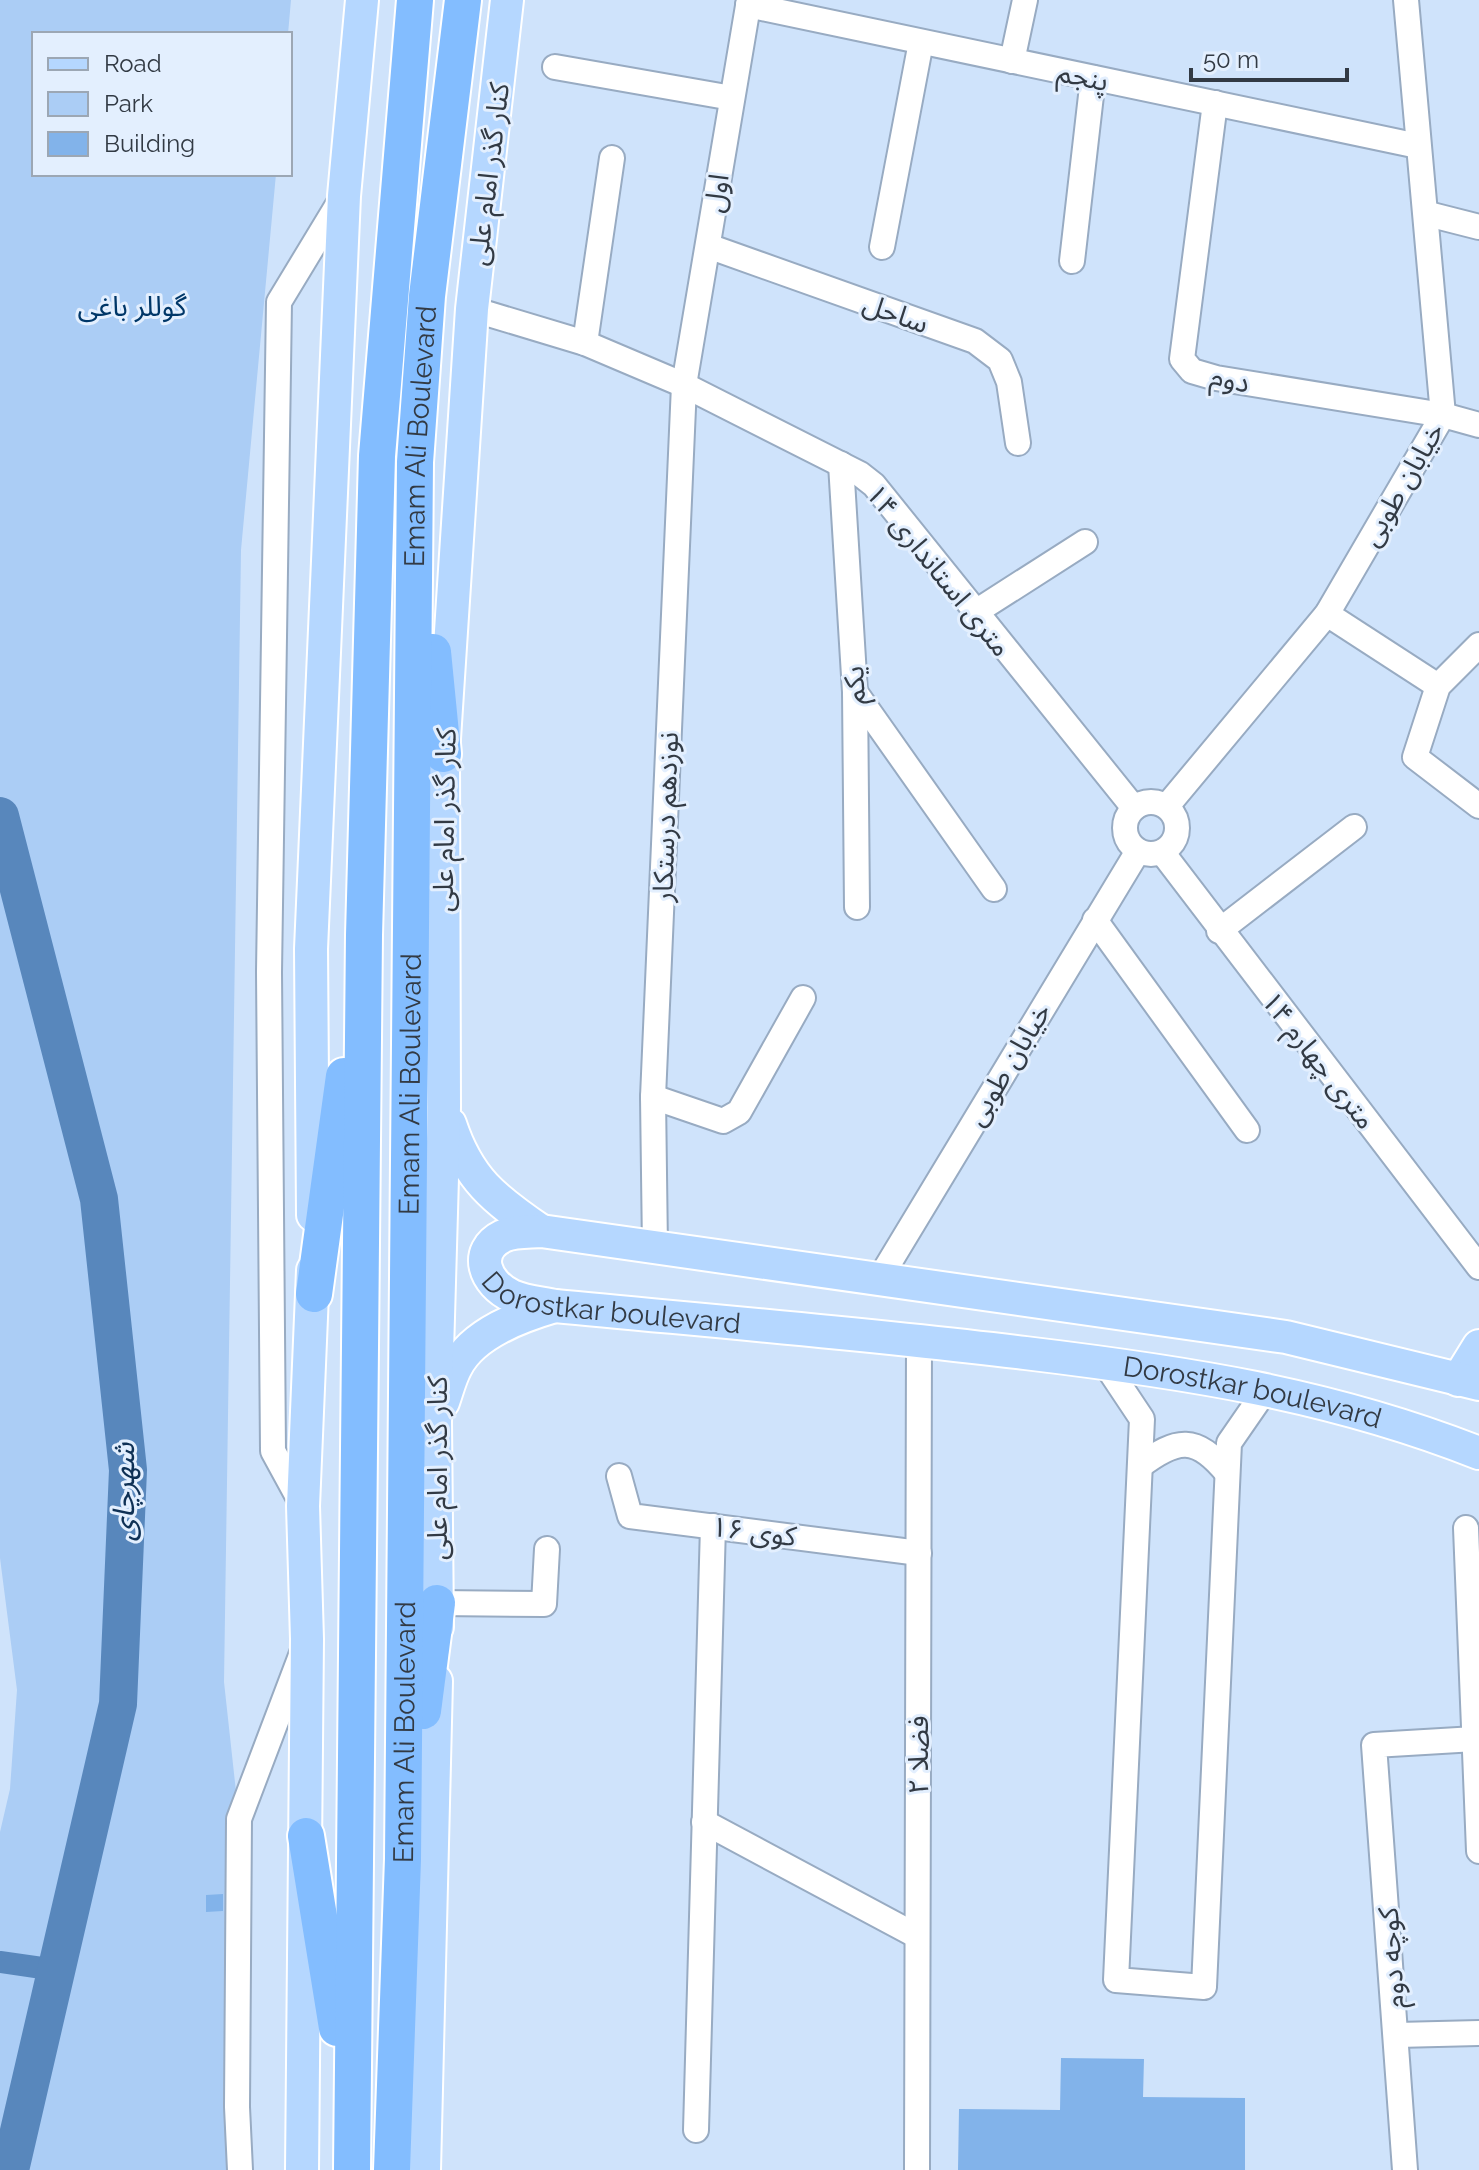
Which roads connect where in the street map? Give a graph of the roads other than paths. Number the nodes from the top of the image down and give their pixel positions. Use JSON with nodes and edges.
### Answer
{"nodes":[{"id":1,"x":362,"y":0,"type":"edge"},
{"id":2,"x":415,"y":0,"type":"edge"},
{"id":3,"x":463,"y":0,"type":"edge"},
{"id":4,"x":507,"y":0,"type":"edge"},
{"id":5,"x":1025,"y":0,"type":"edge"},
{"id":6,"x":1406,"y":0,"type":"edge"},
{"id":7,"x":748,"y":3,"type":"edge"},
{"id":8,"x":921,"y":42,"type":"junction"},
{"id":9,"x":1012,"y":61,"type":"junction"},
{"id":10,"x":555,"y":67,"type":"dead end"},
{"id":11,"x":1093,"y":78,"type":"junction"},
{"id":12,"x":732,"y":98,"type":"junction"},
{"id":13,"x":1215,"y":103,"type":"junction"},
{"id":14,"x":1418,"y":146,"type":"junction"},
{"id":15,"x":612,"y":158,"type":"dead end"},
{"id":16,"x":344,"y":196,"type":"junction"},
{"id":17,"x":1428,"y":214,"type":"junction"},
{"id":18,"x":1479,"y":227,"type":"edge"},
{"id":19,"x":708,"y":246,"type":"junction"},
{"id":20,"x":882,"y":247,"type":"dead end"},
{"id":21,"x":1072,"y":261,"type":"dead end"},
{"id":22,"x":472,"y":309,"type":"junction"},
{"id":23,"x":585,"y":343,"type":"junction"},
{"id":24,"x":684,"y":385,"type":"junction"},
{"id":25,"x":1443,"y":415,"type":"junction"},
{"id":26,"x":1479,"y":425,"type":"edge"},
{"id":27,"x":1018,"y":443,"type":"dead end"},
{"id":28,"x":415,"y":462,"type":"junction"},
{"id":29,"x":841,"y":464,"type":"junction"},
{"id":30,"x":1085,"y":542,"type":"dead end"},
{"id":31,"x":974,"y":613,"type":"junction"},
{"id":32,"x":1327,"y":614,"type":"junction"},
{"id":33,"x":1479,"y":645,"type":"edge"},
{"id":34,"x":1438,"y":686,"type":"junction"},
{"id":35,"x":855,"y":692,"type":"junction"},
{"id":36,"x":443,"y":754,"type":"junction"},
{"id":37,"x":1167,"y":806,"type":"junction"},
{"id":38,"x":1479,"y":806,"type":"edge"},
{"id":39,"x":1134,"y":808,"type":"junction"},
{"id":40,"x":1354,"y":827,"type":"dead end"},
{"id":41,"x":1150,"y":852,"type":"junction"},
{"id":42,"x":994,"y":889,"type":"dead end"},
{"id":43,"x":857,"y":907,"type":"dead end"},
{"id":44,"x":1095,"y":920,"type":"junction"},
{"id":45,"x":1219,"y":931,"type":"junction"},
{"id":46,"x":364,"y":935,"type":"junction"},
{"id":47,"x":803,"y":998,"type":"dead end"},
{"id":48,"x":653,"y":1097,"type":"junction"},
{"id":49,"x":444,"y":1107,"type":"junction"},
{"id":50,"x":1247,"y":1130,"type":"dead end"},
{"id":51,"x":541,"y":1231,"type":"junction"},
{"id":52,"x":655,"y":1249,"type":"junction"},
{"id":53,"x":1479,"y":1267,"type":"edge"},
{"id":54,"x":880,"y":1278,"type":"junction"},
{"id":55,"x":314,"y":1294,"type":"junction"},
{"id":56,"x":555,"y":1306,"type":"junction"},
{"id":57,"x":919,"y":1340,"type":"junction"},
{"id":58,"x":1479,"y":1346,"type":"edge"},
{"id":59,"x":1104,"y":1362,"type":"junction"},
{"id":60,"x":1469,"y":1382,"type":"edge"},
{"id":61,"x":1267,"y":1388,"type":"junction"},
{"id":62,"x":435,"y":1422,"type":"junction"},
{"id":63,"x":1479,"y":1453,"type":"edge"},
{"id":64,"x":1140,"y":1466,"type":"junction"},
{"id":65,"x":1227,"y":1473,"type":"junction"},
{"id":66,"x":619,"y":1476,"type":"dead end"},
{"id":67,"x":303,"y":1506,"type":"junction"},
{"id":68,"x":713,"y":1526,"type":"junction"},
{"id":69,"x":1466,"y":1528,"type":"dead end"},
{"id":70,"x":547,"y":1549,"type":"dead end"},
{"id":71,"x":919,"y":1553,"type":"junction"},
{"id":72,"x":437,"y":1603,"type":"junction"},
{"id":73,"x":307,"y":1639,"type":"junction"},
{"id":74,"x":1475,"y":1739,"type":"junction"},
{"id":75,"x":704,"y":1822,"type":"junction"},
{"id":76,"x":306,"y":1836,"type":"junction"},
{"id":77,"x":1479,"y":1851,"type":"edge"},
{"id":78,"x":403,"y":1859,"type":"junction"},
{"id":79,"x":917,"y":1936,"type":"junction"},
{"id":80,"x":1479,"y":2033,"type":"edge"},
{"id":81,"x":1397,"y":2035,"type":"junction"},
{"id":82,"x":353,"y":2127,"type":"junction"},
{"id":83,"x":696,"y":2130,"type":"dead end"},
{"id":84,"x":240,"y":2170,"type":"edge"},
{"id":85,"x":302,"y":2170,"type":"edge"},
{"id":86,"x":352,"y":2170,"type":"edge"},
{"id":87,"x":392,"y":2170,"type":"edge"},
{"id":88,"x":424,"y":2170,"type":"edge"},
{"id":89,"x":917,"y":2170,"type":"edge"},
{"id":90,"x":1405,"y":2170,"type":"edge"}],
"edges":[{"from":1,"to":16,"type":"main road"},
{"from":2,"to":46,"type":"highway","name":"Emam Ali Boulevard"},
{"from":3,"to":28,"type":"highway","name":"Emam Ali Boulevard"},
{"from":4,"to":22,"type":"main road","name":"کنار گذر امام علی"},
{"from":5,"to":9,"type":"street"},
{"from":6,"to":14,"type":"street","name":"خیابان طوبی"},
{"from":7,"to":8,"type":"street","name":"پنجم"},
{"from":7,"to":12,"type":"street","name":"اول"},
{"from":8,"to":9,"type":"street","name":"پنجم"},
{"from":8,"to":20,"type":"street"},
{"from":9,"to":11,"type":"street","name":"پنجم"},
{"from":10,"to":12,"type":"street"},
{"from":11,"to":13,"type":"street","name":"پنجم"},
{"from":11,"to":21,"type":"street"},
{"from":12,"to":19,"type":"street","name":"اول"},
{"from":13,"to":14,"type":"street","name":"پنجم"},
{"from":13,"to":25,"type":"street","name":"دوم"},
{"from":14,"to":17,"type":"street","name":"خیابان طوبی"},
{"from":15,"to":23,"type":"street"},
{"from":16,"to":55,"type":"main road"},
{"from":16,"to":67,"type":"street"},
{"from":17,"to":18,"type":"street"},
{"from":17,"to":25,"type":"street","name":"خیابان طوبی"},
{"from":19,"to":24,"type":"street","name":"اول"},
{"from":19,"to":27,"type":"street","name":"ساحل"},
{"from":22,"to":23,"type":"street","name":"۱۴ متری استانداری"},
{"from":22,"to":36,"type":"main road","name":"کنار گذر امام علی"},
{"from":23,"to":24,"type":"street","name":"۱۴ متری استانداری"},
{"from":24,"to":29,"type":"street","name":"۱۴ متری استانداری"},
{"from":24,"to":48,"type":"street","name":"نوزدهم درستکار"},
{"from":25,"to":26,"type":"street"},
{"from":25,"to":32,"type":"street","name":"خیابان طوبی"},
{"from":28,"to":36,"type":"highway"},
{"from":28,"to":78,"type":"highway","name":"Emam Ali Boulevard"},
{"from":29,"to":31,"type":"street","name":"۱۴ متری استانداری"},
{"from":29,"to":35,"type":"street","name":"یکم"},
{"from":30,"to":31,"type":"street"},
{"from":31,"to":39,"type":"street","name":"۱۴ متری استانداری"},
{"from":32,"to":34,"type":"street"},
{"from":32,"to":37,"type":"street","name":"خیابان طوبی"},
{"from":33,"to":34,"type":"street"},
{"from":34,"to":38,"type":"street"},
{"from":35,"to":42,"type":"street"},
{"from":35,"to":43,"type":"street","name":"یکم"},
{"from":36,"to":49,"type":"main road","name":"کنار گذر امام علی"},
{"from":37,"to":39,"type":"street"},
{"from":37,"to":41,"type":"street"},
{"from":39,"to":41,"type":"street"},
{"from":40,"to":45,"type":"street"},
{"from":41,"to":44,"type":"street","name":"خیابان طوبی"},
{"from":41,"to":45,"type":"street","name":"۱۴ متری چهارم"},
{"from":44,"to":50,"type":"street"},
{"from":44,"to":54,"type":"street","name":"خیابان طوبی"},
{"from":45,"to":53,"type":"street","name":"۱۴ متری چهارم"},
{"from":46,"to":55,"type":"highway"},
{"from":46,"to":82,"type":"highway","name":"Emam Ali Boulevard"},
{"from":47,"to":48,"type":"street"},
{"from":48,"to":52,"type":"street","name":"نوزدهم درستکار"},
{"from":49,"to":51,"type":"main road"},
{"from":49,"to":62,"type":"main road","name":"کنار گذر امام علی"},
{"from":51,"to":52,"type":"main road","name":"Dorostkar boulevard"},
{"from":51,"to":56,"type":"main road","name":"Dorostkar boulevard"},
{"from":52,"to":54,"type":"main road","name":"Dorostkar boulevard"},
{"from":54,"to":60,"type":"main road","name":"Dorostkar boulevard"},
{"from":55,"to":67,"type":"main road"},
{"from":56,"to":57,"type":"main road","name":"Dorostkar boulevard"},
{"from":56,"to":62,"type":"main road"},
{"from":57,"to":59,"type":"main road","name":"Dorostkar boulevard"},
{"from":57,"to":71,"type":"street","name":"فضلا ۲"},
{"from":58,"to":60,"type":"main road"},
{"from":59,"to":61,"type":"main road","name":"Dorostkar boulevard"},
{"from":59,"to":64,"type":"street"},
{"from":61,"to":63,"type":"main road","name":"Dorostkar boulevard"},
{"from":61,"to":65,"type":"street"},
{"from":62,"to":72,"type":"main road","name":"کنار گذر امام علی"},
{"from":64,"to":65,"type":"street"},
{"from":64,"to":65,"type":"street"},
{"from":66,"to":68,"type":"street","name":"کوی ۱۶"},
{"from":67,"to":73,"type":"main road"},
{"from":68,"to":71,"type":"street","name":"کوی ۱۶"},
{"from":68,"to":75,"type":"street"},
{"from":69,"to":74,"type":"street"},
{"from":70,"to":72,"type":"street"},
{"from":71,"to":79,"type":"street","name":"فضلا ۲"},
{"from":72,"to":78,"type":"highway"},
{"from":72,"to":88,"type":"main road","name":"کنار گذر امام علی"},
{"from":73,"to":76,"type":"main road"},
{"from":73,"to":84,"type":"street"},
{"from":74,"to":77,"type":"street"},
{"from":74,"to":81,"type":"street","name":"کوچه دوم"},
{"from":75,"to":79,"type":"street"},
{"from":75,"to":83,"type":"street"},
{"from":76,"to":82,"type":"highway"},
{"from":76,"to":85,"type":"main road"},
{"from":78,"to":87,"type":"highway","name":"Emam Ali Boulevard"},
{"from":79,"to":89,"type":"street","name":"فضلا ۲"},
{"from":80,"to":81,"type":"street"},
{"from":81,"to":90,"type":"street","name":"کوچه دوم"},
{"from":82,"to":86,"type":"highway","name":"Emam Ali Boulevard"}]}
